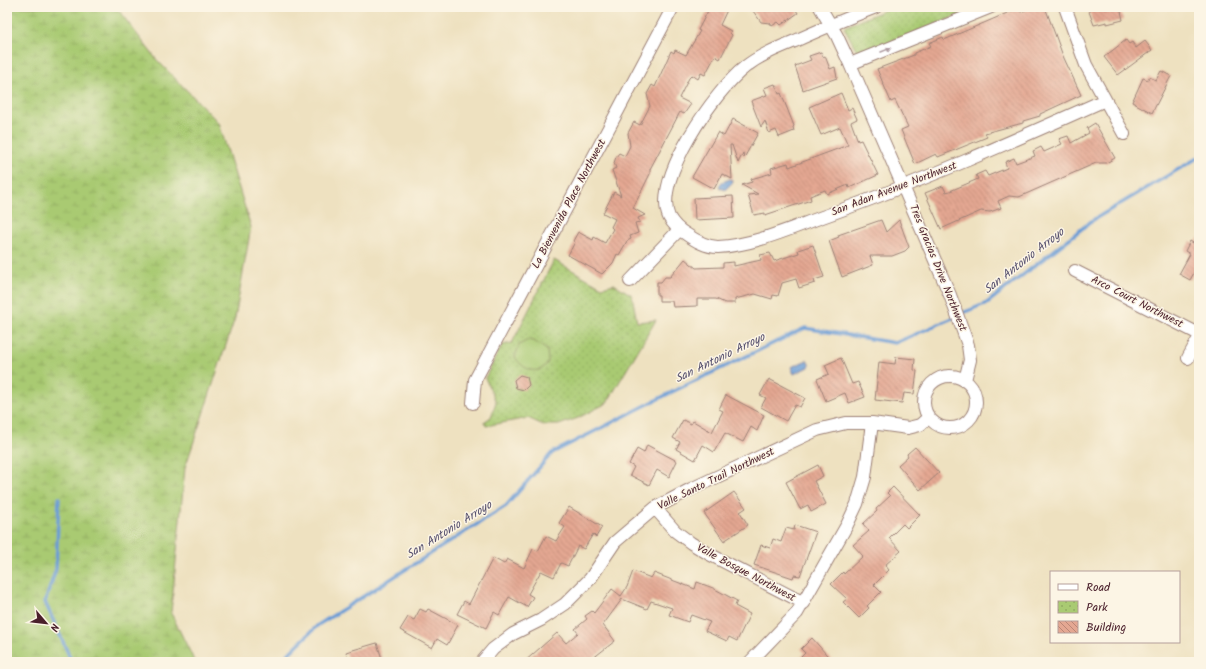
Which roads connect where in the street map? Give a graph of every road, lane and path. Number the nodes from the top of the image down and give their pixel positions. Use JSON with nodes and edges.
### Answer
{"nodes":[{"id":1,"x":673,"y":7,"type":"edge"},
{"id":2,"x":820,"y":7,"type":"edge"},
{"id":3,"x":876,"y":7,"type":"edge"},
{"id":4,"x":991,"y":7,"type":"edge"},
{"id":5,"x":1065,"y":7,"type":"edge"},
{"id":6,"x":831,"y":24,"type":"junction"},
{"id":7,"x":850,"y":64,"type":"junction"},
{"id":8,"x":1105,"y":100,"type":"junction"},
{"id":9,"x":1124,"y":134,"type":"dead end"},
{"id":10,"x":904,"y":187,"type":"junction"},
{"id":11,"x":680,"y":230,"type":"junction"},
{"id":12,"x":1075,"y":271,"type":"dead end"},
{"id":13,"x":630,"y":281,"type":"dead end"},
{"id":14,"x":1199,"y":334,"type":"edge"},
{"id":15,"x":1199,"y":338,"type":"edge"},
{"id":16,"x":1188,"y":358,"type":"dead end"},
{"id":17,"x":965,"y":380,"type":"junction"},
{"id":18,"x":473,"y":403,"type":"dead end"},
{"id":19,"x":929,"y":417,"type":"junction"},
{"id":20,"x":872,"y":423,"type":"junction"},
{"id":21,"x":655,"y":508,"type":"junction"},
{"id":22,"x":804,"y":603,"type":"junction"},
{"id":23,"x":482,"y":662,"type":"edge"},
{"id":24,"x":750,"y":662,"type":"edge"}],
"edges":[{"from":1,"to":18,"type":"street","name":"La Bienvenida Place Northwest"},
{"from":2,"to":6,"type":"street","name":"Tres Gracias Drive Northwest"},
{"from":3,"to":6,"type":"street"},
{"from":7,"to":4,"type":"street","one_way":true},
{"from":5,"to":8,"type":"street"},
{"from":6,"to":7,"type":"street","name":"Tres Gracias Drive Northwest"},
{"from":6,"to":11,"type":"street"},
{"from":7,"to":10,"type":"street","name":"Tres Gracias Drive Northwest"},
{"from":8,"to":9,"type":"street"},
{"from":8,"to":10,"type":"street","name":"San Adan Avenue Northwest"},
{"from":10,"to":11,"type":"street","name":"San Adan Avenue Northwest"},
{"from":10,"to":17,"type":"street","name":"Tres Gracias Drive Northwest"},
{"from":11,"to":13,"type":"street"},
{"from":12,"to":14,"type":"street","name":"Arco Court Northwest"},
{"from":15,"to":16,"type":"street"},
{"from":17,"to":19,"type":"street"},
{"from":17,"to":19,"type":"street"},
{"from":19,"to":20,"type":"street","name":"Valle Santo Trail Northwest"},
{"from":20,"to":21,"type":"street","name":"Valle Santo Trail Northwest"},
{"from":20,"to":22,"type":"street"},
{"from":21,"to":22,"type":"street","name":"Valle Bosque Northwest"},
{"from":21,"to":23,"type":"street","name":"Valle Santo Trail Northwest"},
{"from":22,"to":24,"type":"street"}]}
